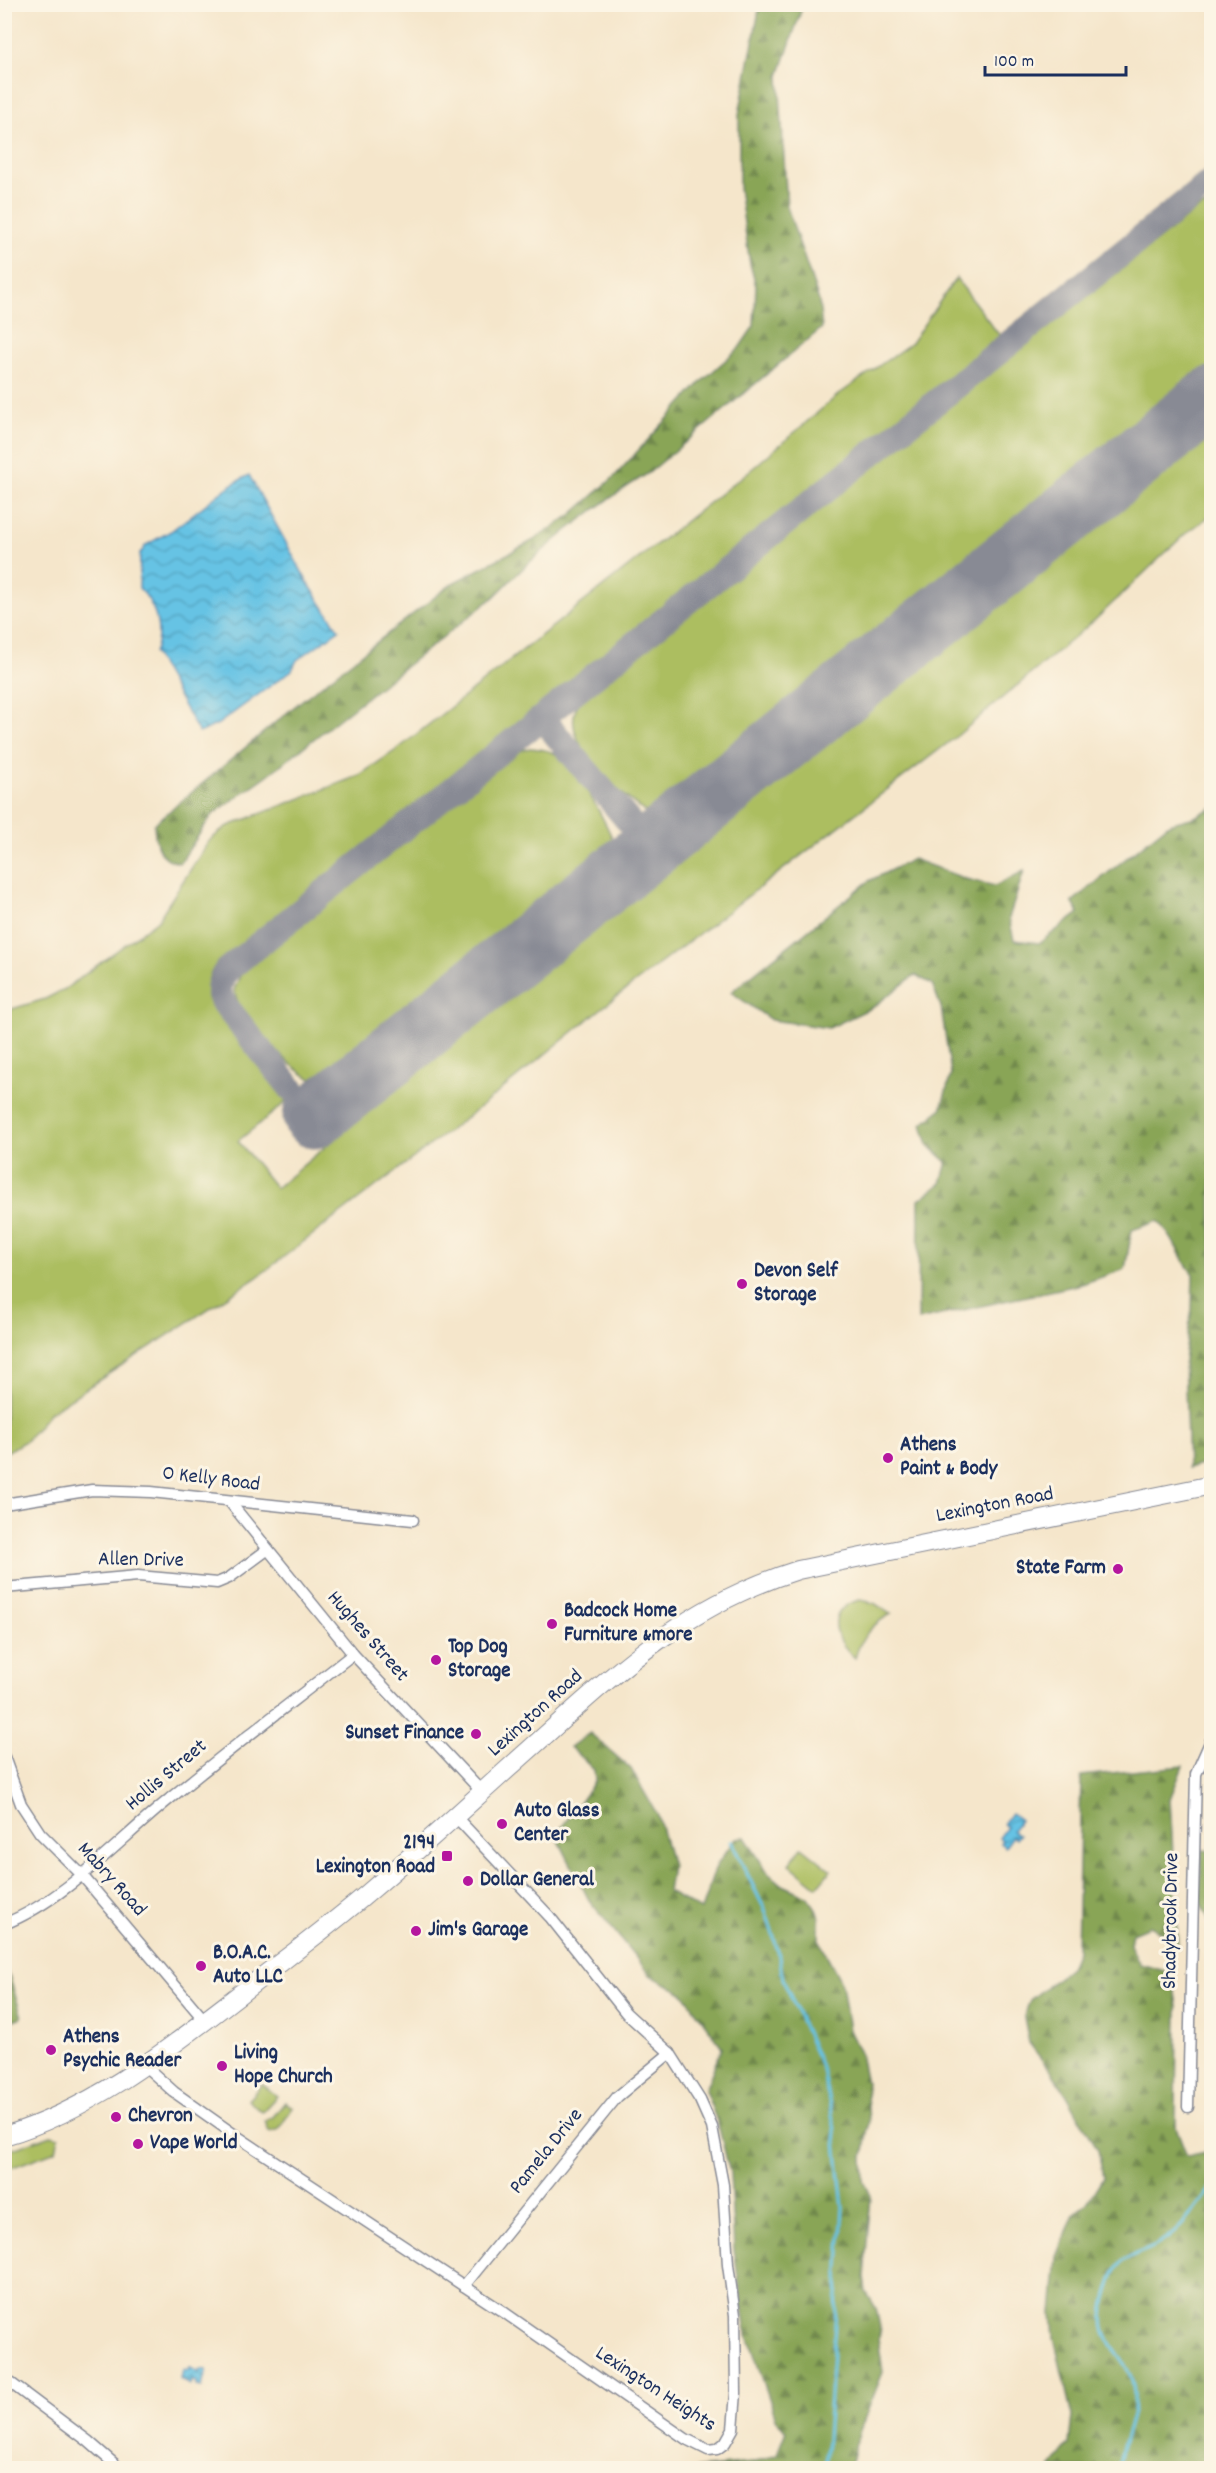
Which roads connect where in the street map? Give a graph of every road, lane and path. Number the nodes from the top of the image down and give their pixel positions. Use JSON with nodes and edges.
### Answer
{"nodes":[{"id":1,"x":1212,"y":1485,"type":"edge"},
{"id":2,"x":229,"y":1502,"type":"junction"},
{"id":3,"x":4,"y":1504,"type":"edge"},
{"id":4,"x":413,"y":1520,"type":"dead end"},
{"id":5,"x":267,"y":1550,"type":"junction"},
{"id":6,"x":4,"y":1588,"type":"edge"},
{"id":7,"x":353,"y":1654,"type":"junction"},
{"id":8,"x":1212,"y":1738,"type":"edge"},
{"id":9,"x":4,"y":1758,"type":"edge"},
{"id":10,"x":482,"y":1792,"type":"junction"},
{"id":11,"x":455,"y":1816,"type":"junction"},
{"id":12,"x":81,"y":1874,"type":"junction"},
{"id":13,"x":4,"y":1924,"type":"edge"},
{"id":14,"x":205,"y":2020,"type":"junction"},
{"id":15,"x":670,"y":2053,"type":"junction"},
{"id":16,"x":144,"y":2065,"type":"junction"},
{"id":17,"x":1188,"y":2107,"type":"dead end"},
{"id":18,"x":4,"y":2136,"type":"edge"},
{"id":19,"x":464,"y":2286,"type":"junction"},
{"id":20,"x":4,"y":2378,"type":"edge"},
{"id":21,"x":119,"y":2469,"type":"edge"}],
"edges":[{"from":1,"to":10,"type":"highway","name":"Lexington Road"},
{"from":2,"to":3,"type":"street","name":"O Kelly Road"},
{"from":2,"to":4,"type":"street","name":"O Kelly Road"},
{"from":2,"to":5,"type":"street","name":"Hughes Street"},
{"from":5,"to":6,"type":"street","name":"Allen Drive"},
{"from":5,"to":7,"type":"street","name":"Hughes Street"},
{"from":7,"to":10,"type":"street","name":"Hughes Street"},
{"from":7,"to":12,"type":"street","name":"Hollis Street"},
{"from":8,"to":17,"type":"street","name":"Shadybrook Drive"},
{"from":9,"to":12,"type":"street","name":"Mabry Road"},
{"from":10,"to":11,"type":"highway","name":"Lexington Road"},
{"from":11,"to":14,"type":"highway","name":"Lexington Road"},
{"from":11,"to":15,"type":"street","name":"Lexington Heights"},
{"from":12,"to":13,"type":"street","name":"Hollis Street"},
{"from":12,"to":14,"type":"street","name":"Mabry Road"},
{"from":14,"to":16,"type":"highway","name":"Lexington Road"},
{"from":15,"to":19,"type":"street","name":"Pamela Drive"},
{"from":15,"to":19,"type":"street","name":"Lexington Heights"},
{"from":16,"to":18,"type":"highway","name":"Lexington Road"},
{"from":16,"to":19,"type":"street","name":"Lexington Heights"},
{"from":20,"to":21,"type":"street"}]}
